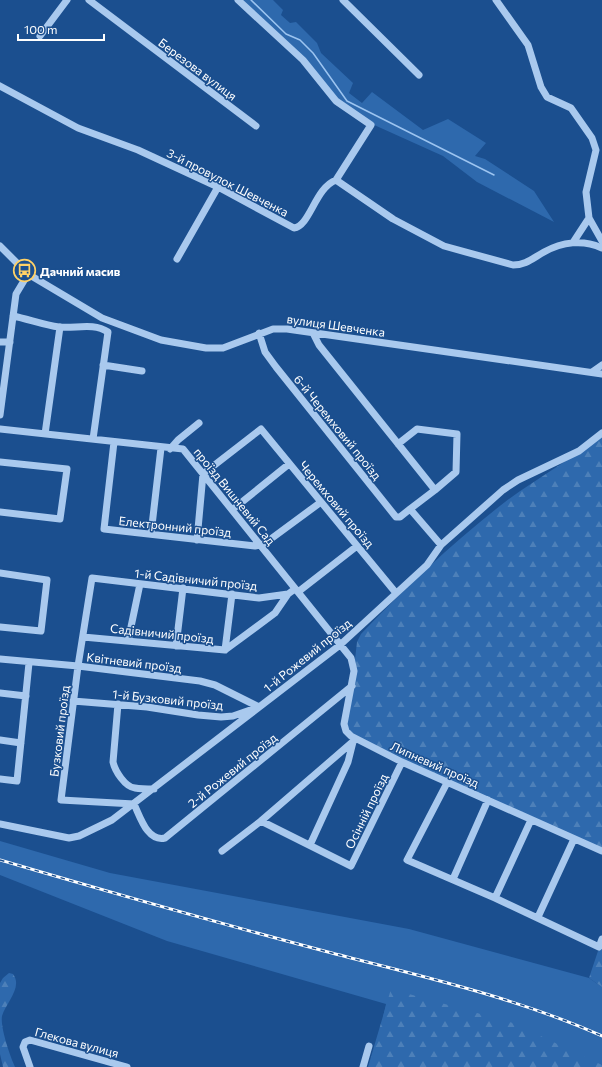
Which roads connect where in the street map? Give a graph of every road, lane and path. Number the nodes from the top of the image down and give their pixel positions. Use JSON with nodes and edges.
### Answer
{"nodes":[{"id":1,"x":67,"y":0,"type":"edge"},
{"id":2,"x":89,"y":0,"type":"edge"},
{"id":3,"x":238,"y":0,"type":"edge"},
{"id":4,"x":343,"y":0,"type":"edge"},
{"id":5,"x":496,"y":0,"type":"edge"},
{"id":6,"x":40,"y":36,"type":"dead end"},
{"id":7,"x":420,"y":76,"type":"dead end"},
{"id":8,"x":0,"y":86,"type":"edge"},
{"id":9,"x":256,"y":126,"type":"dead end"},
{"id":10,"x":336,"y":180,"type":"junction"},
{"id":11,"x":218,"y":187,"type":"junction"},
{"id":12,"x":589,"y":218,"type":"junction"},
{"id":13,"x":602,"y":240,"type":"edge"},
{"id":14,"x":574,"y":241,"type":"junction"},
{"id":15,"x":0,"y":246,"type":"edge"},
{"id":16,"x":602,"y":248,"type":"edge"},
{"id":17,"x":177,"y":258,"type":"dead end"},
{"id":18,"x":28,"y":274,"type":"junction"},
{"id":19,"x":13,"y":316,"type":"junction"},
{"id":20,"x":60,"y":327,"type":"junction"},
{"id":21,"x":259,"y":333,"type":"junction"},
{"id":22,"x":313,"y":333,"type":"junction"},
{"id":23,"x":0,"y":342,"type":"edge"},
{"id":24,"x":10,"y":342,"type":"junction"},
{"id":25,"x":103,"y":365,"type":"junction"},
{"id":26,"x":602,"y":365,"type":"edge"},
{"id":27,"x":142,"y":371,"type":"dead end"},
{"id":28,"x":592,"y":372,"type":"junction"},
{"id":29,"x":602,"y":374,"type":"edge"},
{"id":30,"x":0,"y":415,"type":"edge"},
{"id":31,"x":199,"y":423,"type":"dead end"},
{"id":32,"x":0,"y":428,"type":"edge"},
{"id":33,"x":602,"y":433,"type":"edge"},
{"id":34,"x":45,"y":434,"type":"junction"},
{"id":35,"x":93,"y":439,"type":"junction"},
{"id":36,"x":114,"y":442,"type":"junction"},
{"id":37,"x":398,"y":444,"type":"junction"},
{"id":38,"x":161,"y":448,"type":"junction"},
{"id":39,"x":170,"y":449,"type":"junction"},
{"id":40,"x":0,"y":462,"type":"edge"},
{"id":41,"x":289,"y":464,"type":"junction"},
{"id":42,"x":203,"y":474,"type":"junction"},
{"id":43,"x":435,"y":490,"type":"junction"},
{"id":44,"x":321,"y":502,"type":"junction"},
{"id":45,"x":410,"y":509,"type":"junction"},
{"id":46,"x":232,"y":510,"type":"junction"},
{"id":47,"x":0,"y":512,"type":"edge"},
{"id":48,"x":151,"y":534,"type":"junction"},
{"id":49,"x":197,"y":540,"type":"junction"},
{"id":50,"x":260,"y":545,"type":"junction"},
{"id":51,"x":442,"y":545,"type":"junction"},
{"id":52,"x":357,"y":546,"type":"junction"},
{"id":53,"x":0,"y":573,"type":"edge"},
{"id":54,"x":92,"y":578,"type":"joint"},
{"id":55,"x":140,"y":584,"type":"junction"},
{"id":56,"x":183,"y":588,"type":"junction"},
{"id":57,"x":297,"y":591,"type":"junction"},
{"id":58,"x":396,"y":593,"type":"junction"},
{"id":59,"x":232,"y":594,"type":"junction"},
{"id":60,"x":288,"y":594,"type":"junction"},
{"id":61,"x":0,"y":627,"type":"edge"},
{"id":62,"x":83,"y":637,"type":"junction"},
{"id":63,"x":128,"y":641,"type":"junction"},
{"id":64,"x":340,"y":645,"type":"junction"},
{"id":65,"x":176,"y":646,"type":"junction"},
{"id":66,"x":225,"y":650,"type":"junction"},
{"id":67,"x":0,"y":659,"type":"edge"},
{"id":68,"x":30,"y":663,"type":"junction"},
{"id":69,"x":78,"y":666,"type":"junction"},
{"id":70,"x":352,"y":686,"type":"junction"},
{"id":71,"x":0,"y":693,"type":"edge"},
{"id":72,"x":26,"y":696,"type":"junction"},
{"id":73,"x":73,"y":701,"type":"junction"},
{"id":74,"x":118,"y":704,"type":"junction"},
{"id":75,"x":259,"y":707,"type":"junction"},
{"id":76,"x":0,"y":740,"type":"edge"},
{"id":77,"x":354,"y":741,"type":"junction"},
{"id":78,"x":21,"y":742,"type":"junction"},
{"id":79,"x":402,"y":762,"type":"junction"},
{"id":80,"x":0,"y":779,"type":"edge"},
{"id":81,"x":448,"y":781,"type":"junction"},
{"id":82,"x":154,"y":789,"type":"junction"},
{"id":83,"x":488,"y":800,"type":"junction"},
{"id":84,"x":134,"y":804,"type":"junction"},
{"id":85,"x":531,"y":820,"type":"junction"},
{"id":86,"x":261,"y":821,"type":"junction"},
{"id":87,"x":0,"y":824,"type":"edge"},
{"id":88,"x":574,"y":839,"type":"junction"},
{"id":89,"x":310,"y":845,"type":"junction"},
{"id":90,"x":222,"y":851,"type":"dead end"},
{"id":91,"x":602,"y":851,"type":"edge"},
{"id":92,"x":453,"y":879,"type":"junction"},
{"id":93,"x":495,"y":898,"type":"junction"},
{"id":94,"x":538,"y":917,"type":"junction"},
{"id":95,"x":602,"y":939,"type":"edge"},
{"id":96,"x":369,"y":1046,"type":"dead end"},
{"id":97,"x":30,"y":1067,"type":"edge"},
{"id":98,"x":127,"y":1067,"type":"edge"},
{"id":99,"x":362,"y":1067,"type":"edge"}],
"edges":[{"from":1,"to":6,"type":"street"},
{"from":2,"to":9,"type":"street","name":"Березова вулиця"},
{"from":3,"to":10,"type":"street","name":"3-й провулок Шевченка"},
{"from":4,"to":7,"type":"street"},
{"from":5,"to":12,"type":"street"},
{"from":8,"to":11,"type":"street","name":"3-й провулок Шевченка"},
{"from":10,"to":11,"type":"street","name":"3-й провулок Шевченка"},
{"from":10,"to":14,"type":"street"},
{"from":11,"to":17,"type":"street"},
{"from":12,"to":13,"type":"street"},
{"from":12,"to":14,"type":"street"},
{"from":14,"to":16,"type":"street"},
{"from":15,"to":18,"type":"street","name":"вулиця Шевченка"},
{"from":18,"to":19,"type":"street"},
{"from":18,"to":21,"type":"street","name":"вулиця Шевченка"},
{"from":19,"to":20,"type":"street"},
{"from":19,"to":24,"type":"street"},
{"from":20,"to":25,"type":"street"},
{"from":20,"to":34,"type":"street"},
{"from":21,"to":22,"type":"street","name":"вулиця Шевченка"},
{"from":21,"to":45,"type":"street","name":"6-й Черемховий проїзд"},
{"from":22,"to":28,"type":"street","name":"вулиця Шевченка"},
{"from":22,"to":37,"type":"street"},
{"from":23,"to":24,"type":"street"},
{"from":24,"to":30,"type":"street"},
{"from":25,"to":27,"type":"street"},
{"from":25,"to":35,"type":"street"},
{"from":26,"to":28,"type":"street"},
{"from":28,"to":29,"type":"street","name":"вулиця Шевченка"},
{"from":31,"to":39,"type":"street"},
{"from":32,"to":34,"type":"street","name":"проїзд Вишневий Сад"},
{"from":33,"to":51,"type":"street","name":"1-й Рожевий проїзд"},
{"from":34,"to":35,"type":"street","name":"проїзд Вишневий Сад"},
{"from":35,"to":36,"type":"street","name":"проїзд Вишневий Сад"},
{"from":36,"to":38,"type":"street","name":"проїзд Вишневий Сад"},
{"from":36,"to":48,"type":"street","name":"Електронний проїзд"},
{"from":37,"to":43,"type":"street"},
{"from":37,"to":43,"type":"street","name":"6-й Черемховий проїзд"},
{"from":38,"to":39,"type":"street","name":"проїзд Вишневий Сад"},
{"from":38,"to":48,"type":"street"},
{"from":39,"to":42,"type":"street","name":"проїзд Вишневий Сад"},
{"from":40,"to":47,"type":"street"},
{"from":41,"to":42,"type":"street","name":"Черемховий проїзд"},
{"from":41,"to":44,"type":"street","name":"Черемховий проїзд"},
{"from":41,"to":46,"type":"street"},
{"from":42,"to":46,"type":"street","name":"проїзд Вишневий Сад"},
{"from":42,"to":49,"type":"street"},
{"from":43,"to":45,"type":"street","name":"6-й Черемховий проїзд"},
{"from":44,"to":50,"type":"street"},
{"from":44,"to":52,"type":"street","name":"Черемховий проїзд"},
{"from":45,"to":51,"type":"street"},
{"from":46,"to":50,"type":"street","name":"проїзд Вишневий Сад"},
{"from":48,"to":49,"type":"street","name":"Електронний проїзд"},
{"from":49,"to":50,"type":"street","name":"Електронний проїзд"},
{"from":50,"to":57,"type":"street","name":"проїзд Вишневий Сад"},
{"from":51,"to":58,"type":"street","name":"1-й Рожевий проїзд"},
{"from":52,"to":57,"type":"street","name":"1-й Садівничий проїзд"},
{"from":52,"to":58,"type":"street","name":"Черемховий проїзд"},
{"from":53,"to":61,"type":"street"},
{"from":54,"to":55,"type":"street","name":"1-й Садівничий проїзд"},
{"from":54,"to":62,"type":"street","name":"Бузковий проїзд"},
{"from":55,"to":56,"type":"street","name":"1-й Садівничий проїзд"},
{"from":55,"to":63,"type":"street"},
{"from":56,"to":59,"type":"street","name":"1-й Садівничий проїзд"},
{"from":56,"to":65,"type":"street"},
{"from":57,"to":60,"type":"street","name":"1-й Садівничий проїзд"},
{"from":57,"to":64,"type":"street","name":"проїзд Вишневий Сад"},
{"from":58,"to":64,"type":"street","name":"1-й Рожевий проїзд"},
{"from":59,"to":60,"type":"street","name":"1-й Садівничий проїзд"},
{"from":59,"to":66,"type":"street"},
{"from":60,"to":66,"type":"street","name":"Садівничий проїзд"},
{"from":62,"to":63,"type":"street","name":"Садівничий проїзд"},
{"from":62,"to":69,"type":"street","name":"Бузковий проїзд"},
{"from":63,"to":65,"type":"street","name":"Садівничий проїзд"},
{"from":64,"to":70,"type":"street","name":"Липневий проїзд"},
{"from":64,"to":75,"type":"street","name":"1-й Рожевий проїзд"},
{"from":65,"to":66,"type":"street","name":"Садівничий проїзд"},
{"from":67,"to":68,"type":"street","name":"Квітневий проїзд"},
{"from":68,"to":69,"type":"street","name":"Квітневий проїзд"},
{"from":68,"to":72,"type":"street"},
{"from":69,"to":73,"type":"street","name":"Бузковий проїзд"},
{"from":69,"to":75,"type":"street","name":"Квітневий проїзд"},
{"from":70,"to":77,"type":"street","name":"Липневий проїзд"},
{"from":70,"to":84,"type":"street","name":"2-й Рожевий проїзд"},
{"from":71,"to":72,"type":"street"},
{"from":72,"to":78,"type":"street"},
{"from":73,"to":74,"type":"street","name":"1-й Бузковий проїзд"},
{"from":73,"to":84,"type":"street","name":"Бузковий проїзд"},
{"from":74,"to":75,"type":"street","name":"1-й Бузковий проїзд"},
{"from":74,"to":82,"type":"street"},
{"from":75,"to":82,"type":"street","name":"1-й Рожевий проїзд"},
{"from":76,"to":78,"type":"street"},
{"from":77,"to":79,"type":"street","name":"Липневий проїзд"},
{"from":77,"to":86,"type":"street"},
{"from":77,"to":89,"type":"street"},
{"from":78,"to":80,"type":"street"},
{"from":79,"to":81,"type":"street","name":"Липневий проїзд"},
{"from":79,"to":89,"type":"street","name":"Осінній проїзд"},
{"from":81,"to":83,"type":"street","name":"Липневий проїзд"},
{"from":81,"to":92,"type":"street"},
{"from":82,"to":84,"type":"street","name":"1-й Рожевий проїзд"},
{"from":83,"to":85,"type":"street","name":"Липневий проїзд"},
{"from":83,"to":92,"type":"street"},
{"from":84,"to":87,"type":"street","name":"1-й Рожевий проїзд"},
{"from":85,"to":88,"type":"street","name":"Липневий проїзд"},
{"from":85,"to":93,"type":"street"},
{"from":86,"to":89,"type":"street","name":"Осінній проїзд"},
{"from":86,"to":90,"type":"street"},
{"from":88,"to":91,"type":"street","name":"Липневий проїзд"},
{"from":88,"to":94,"type":"street"},
{"from":92,"to":93,"type":"street"},
{"from":93,"to":94,"type":"street"},
{"from":94,"to":95,"type":"street"},
{"from":96,"to":99,"type":"street"},
{"from":97,"to":98,"type":"street","name":"Глекова вулиця"}]}
